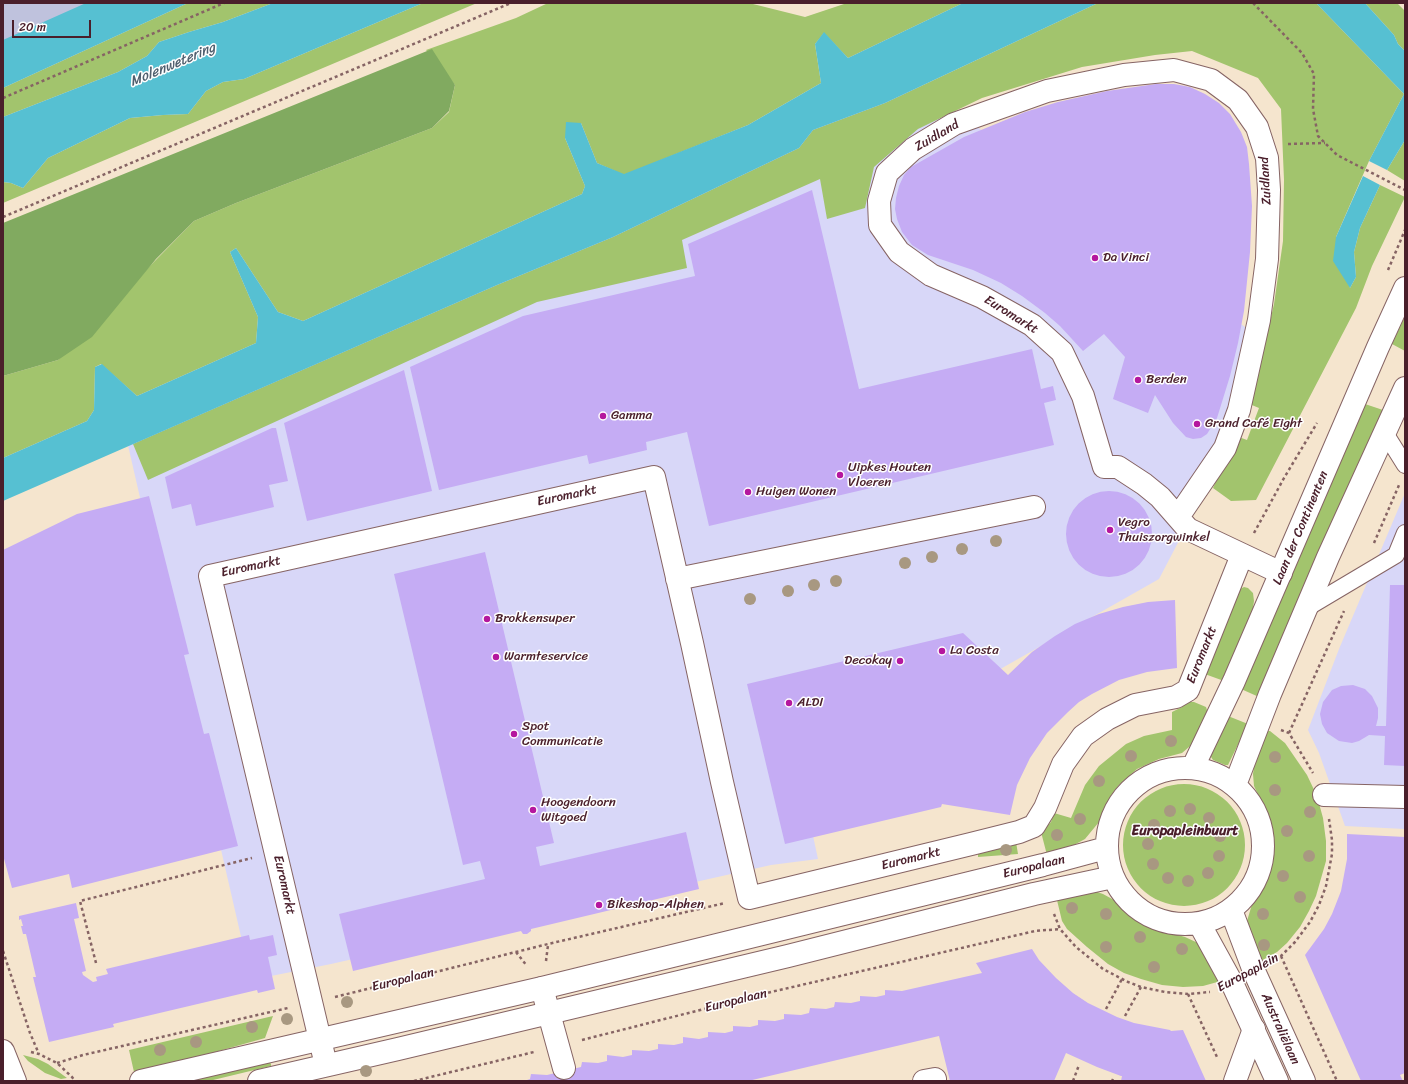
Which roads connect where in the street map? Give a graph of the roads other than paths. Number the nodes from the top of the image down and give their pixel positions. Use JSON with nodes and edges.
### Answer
{"nodes":[{"id":1,"x":880,"y":226,"type":"joint"},
{"id":2,"x":1405,"y":288,"type":"edge"},
{"id":3,"x":1405,"y":388,"type":"edge"},
{"id":4,"x":1385,"y":432,"type":"junction"},
{"id":5,"x":1405,"y":465,"type":"edge"},
{"id":6,"x":1034,"y":507,"type":"dead end"},
{"id":7,"x":1178,"y":517,"type":"junction"},
{"id":8,"x":1405,"y":533,"type":"edge"},
{"id":9,"x":1242,"y":555,"type":"junction"},
{"id":10,"x":1282,"y":573,"type":"junction"},
{"id":11,"x":677,"y":580,"type":"junction"},
{"id":12,"x":1307,"y":608,"type":"junction"},
{"id":13,"x":1193,"y":767,"type":"junction"},
{"id":14,"x":1235,"y":785,"type":"junction"},
{"id":15,"x":1324,"y":795,"type":"road end"},
{"id":16,"x":1405,"y":797,"type":"edge"},
{"id":17,"x":1106,"y":848,"type":"junction"},
{"id":18,"x":1113,"y":877,"type":"junction"},
{"id":19,"x":1231,"y":910,"type":"junction"},
{"id":20,"x":1199,"y":923,"type":"junction"},
{"id":21,"x":542,"y":988,"type":"junction"},
{"id":22,"x":549,"y":1012,"type":"junction"},
{"id":23,"x":1254,"y":1029,"type":"junction"},
{"id":24,"x":320,"y":1039,"type":"junction"},
{"id":25,"x":3,"y":1052,"type":"edge"},
{"id":26,"x":326,"y":1065,"type":"junction"},
{"id":27,"x":564,"y":1068,"type":"dead end"},
{"id":28,"x":15,"y":1081,"type":"edge"},
{"id":29,"x":140,"y":1081,"type":"edge"},
{"id":30,"x":259,"y":1081,"type":"edge"},
{"id":31,"x":1235,"y":1081,"type":"edge"},
{"id":32,"x":1277,"y":1081,"type":"edge"},
{"id":33,"x":1304,"y":1081,"type":"edge"}],
"edges":[{"from":1,"to":7,"type":"street","name":"Euromarkt"},
{"from":1,"to":7,"type":"street","name":"Zuidland"},
{"from":2,"to":10,"type":"street","name":"Laan der Continenten"},
{"from":3,"to":4,"type":"street"},
{"from":4,"to":5,"type":"lane"},
{"from":4,"to":12,"type":"street"},
{"from":6,"to":11,"type":"street"},
{"from":7,"to":9,"type":"street","name":"Euromarkt"},
{"from":8,"to":12,"type":"lane"},
{"from":9,"to":10,"type":"street","name":"Euromarkt"},
{"from":9,"to":11,"type":"street","name":"Euromarkt"},
{"from":10,"to":13,"type":"street","name":"Laan der Continenten"},
{"from":11,"to":24,"type":"street","name":"Euromarkt"},
{"from":12,"to":14,"type":"street"},
{"from":13,"to":14,"type":"street"},
{"from":13,"to":17,"type":"street"},
{"from":14,"to":19,"type":"street"},
{"from":15,"to":16,"type":"street"},
{"from":17,"to":18,"type":"street"},
{"from":17,"to":21,"type":"street","name":"Europalaan"},
{"from":18,"to":20,"type":"street"},
{"from":18,"to":22,"type":"street","name":"Europalaan"},
{"from":19,"to":20,"type":"street"},
{"from":19,"to":33,"type":"street","name":"Australiëlaan"},
{"from":20,"to":23,"type":"street","name":"Australiëlaan"},
{"from":21,"to":22,"type":"street"},
{"from":21,"to":24,"type":"street","name":"Europalaan"},
{"from":22,"to":26,"type":"street","name":"Europalaan"},
{"from":22,"to":27,"type":"street"},
{"from":23,"to":31,"type":"street"},
{"from":23,"to":32,"type":"street","name":"Australiëlaan"},
{"from":24,"to":26,"type":"street"},
{"from":24,"to":29,"type":"street","name":"Europalaan"},
{"from":25,"to":28,"type":"street"},
{"from":26,"to":30,"type":"street","name":"Europalaan"}]}
